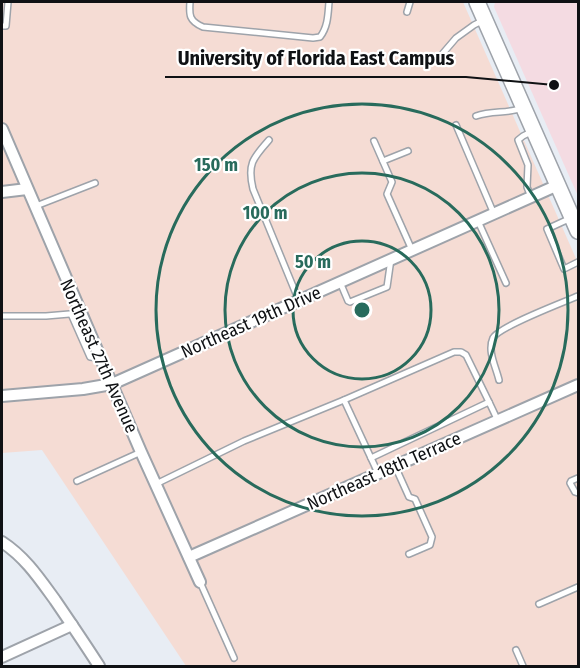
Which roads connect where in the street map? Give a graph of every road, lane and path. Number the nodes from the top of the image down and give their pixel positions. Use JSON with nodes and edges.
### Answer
{"nodes":[{"id":1,"x":8,"y":2,"type":"edge"},
{"id":2,"x":190,"y":2,"type":"edge"},
{"id":3,"x":328,"y":2,"type":"edge"},
{"id":4,"x":410,"y":2,"type":"edge"},
{"id":5,"x":477,"y":2,"type":"edge"},
{"id":6,"x":407,"y":12,"type":"dead end"},
{"id":7,"x":485,"y":20,"type":"junction"},
{"id":8,"x":2,"y":26,"type":"edge"},
{"id":9,"x":425,"y":63,"type":"dead end"},
{"id":10,"x":524,"y":108,"type":"junction"},
{"id":11,"x":476,"y":116,"type":"dead end"},
{"id":12,"x":456,"y":125,"type":"dead end"},
{"id":13,"x":2,"y":129,"type":"edge"},
{"id":14,"x":534,"y":131,"type":"junction"},
{"id":15,"x":269,"y":140,"type":"dead end"},
{"id":16,"x":374,"y":141,"type":"dead end"},
{"id":17,"x":408,"y":151,"type":"dead end"},
{"id":18,"x":383,"y":161,"type":"junction"},
{"id":19,"x":95,"y":183,"type":"dead end"},
{"id":20,"x":558,"y":185,"type":"junction"},
{"id":21,"x":27,"y":189,"type":"junction"},
{"id":22,"x":2,"y":192,"type":"edge"},
{"id":23,"x":531,"y":197,"type":"junction"},
{"id":24,"x":34,"y":206,"type":"junction"},
{"id":25,"x":494,"y":214,"type":"junction"},
{"id":26,"x":478,"y":221,"type":"junction"},
{"id":27,"x":575,"y":224,"type":"edge"},
{"id":28,"x":412,"y":250,"type":"junction"},
{"id":29,"x":391,"y":259,"type":"junction"},
{"id":30,"x":579,"y":262,"type":"edge"},
{"id":31,"x":340,"y":282,"type":"junction"},
{"id":32,"x":506,"y":283,"type":"dead end"},
{"id":33,"x":579,"y":296,"type":"edge"},
{"id":34,"x":299,"y":301,"type":"junction"},
{"id":35,"x":76,"y":313,"type":"junction"},
{"id":36,"x":2,"y":316,"type":"edge"},
{"id":37,"x":499,"y":380,"type":"dead end"},
{"id":38,"x":112,"y":384,"type":"junction"},
{"id":39,"x":578,"y":386,"type":"edge"},
{"id":40,"x":2,"y":396,"type":"edge"},
{"id":41,"x":344,"y":399,"type":"junction"},
{"id":42,"x":489,"y":402,"type":"junction"},
{"id":43,"x":498,"y":421,"type":"junction"},
{"id":44,"x":141,"y":453,"type":"junction"},
{"id":45,"x":371,"y":458,"type":"junction"},
{"id":46,"x":395,"y":466,"type":"junction"},
{"id":47,"x":378,"y":473,"type":"junction"},
{"id":48,"x":579,"y":478,"type":"edge"},
{"id":49,"x":77,"y":481,"type":"dead end"},
{"id":50,"x":156,"y":484,"type":"junction"},
{"id":51,"x":579,"y":493,"type":"edge"},
{"id":52,"x":2,"y":542,"type":"edge"},
{"id":53,"x":410,"y":554,"type":"dead end"},
{"id":54,"x":189,"y":557,"type":"junction"},
{"id":55,"x":200,"y":582,"type":"joint"},
{"id":56,"x":579,"y":587,"type":"edge"},
{"id":57,"x":539,"y":604,"type":"dead end"},
{"id":58,"x":72,"y":625,"type":"junction"},
{"id":59,"x":516,"y":651,"type":"dead end"},
{"id":60,"x":2,"y":657,"type":"edge"},
{"id":61,"x":234,"y":658,"type":"dead end"},
{"id":62,"x":99,"y":666,"type":"edge"},
{"id":63,"x":523,"y":666,"type":"edge"}],
"edges":[{"from":1,"to":8,"type":"lane"},
{"from":2,"to":3,"type":"lane"},
{"from":4,"to":6,"type":"lane"},
{"from":5,"to":7,"type":"main road"},
{"from":7,"to":9,"type":"lane"},
{"from":7,"to":10,"type":"main road"},
{"from":10,"to":11,"type":"lane"},
{"from":10,"to":14,"type":"main road"},
{"from":12,"to":25,"type":"lane"},
{"from":13,"to":21,"type":"street","name":"Northeast 27th Avenue"},
{"from":14,"to":20,"type":"main road"},
{"from":14,"to":23,"type":"lane"},
{"from":15,"to":34,"type":"lane"},
{"from":16,"to":18,"type":"lane"},
{"from":17,"to":18,"type":"lane"},
{"from":18,"to":28,"type":"lane"},
{"from":19,"to":24,"type":"lane"},
{"from":20,"to":23,"type":"street","name":"Northeast 19th Drive"},
{"from":20,"to":27,"type":"main road"},
{"from":21,"to":22,"type":"street"},
{"from":21,"to":24,"type":"street","name":"Northeast 27th Avenue"},
{"from":23,"to":25,"type":"street","name":"Northeast 19th Drive"},
{"from":24,"to":35,"type":"street","name":"Northeast 27th Avenue"},
{"from":25,"to":26,"type":"street","name":"Northeast 19th Drive"},
{"from":26,"to":28,"type":"street","name":"Northeast 19th Drive"},
{"from":26,"to":32,"type":"lane"},
{"from":27,"to":30,"type":"lane"},
{"from":28,"to":29,"type":"street","name":"Northeast 19th Drive"},
{"from":29,"to":31,"type":"street","name":"Northeast 19th Drive"},
{"from":29,"to":31,"type":"lane"},
{"from":31,"to":34,"type":"street","name":"Northeast 19th Drive"},
{"from":33,"to":37,"type":"lane"},
{"from":34,"to":38,"type":"street","name":"Northeast 19th Drive"},
{"from":35,"to":36,"type":"lane"},
{"from":35,"to":38,"type":"street","name":"Northeast 27th Avenue"},
{"from":38,"to":40,"type":"street","name":"Northeast 19th Drive"},
{"from":38,"to":44,"type":"street","name":"Northeast 27th Avenue"},
{"from":39,"to":43,"type":"street","name":"Northeast 18th Terrace"},
{"from":41,"to":42,"type":"lane"},
{"from":41,"to":45,"type":"lane"},
{"from":41,"to":50,"type":"lane"},
{"from":42,"to":43,"type":"lane"},
{"from":42,"to":45,"type":"lane"},
{"from":43,"to":46,"type":"street","name":"Northeast 18th Terrace"},
{"from":44,"to":49,"type":"lane"},
{"from":44,"to":50,"type":"street","name":"Northeast 27th Avenue"},
{"from":45,"to":47,"type":"lane"},
{"from":46,"to":47,"type":"street","name":"Northeast 18th Terrace"},
{"from":46,"to":53,"type":"lane"},
{"from":47,"to":54,"type":"street","name":"Northeast 18th Terrace"},
{"from":48,"to":51,"type":"lane"},
{"from":50,"to":54,"type":"street","name":"Northeast 27th Avenue"},
{"from":52,"to":58,"type":"street"},
{"from":54,"to":55,"type":"street","name":"Northeast 27th Avenue"},
{"from":55,"to":61,"type":"lane"},
{"from":56,"to":57,"type":"lane"},
{"from":58,"to":60,"type":"street"},
{"from":58,"to":62,"type":"street"},
{"from":59,"to":63,"type":"lane"}]}
